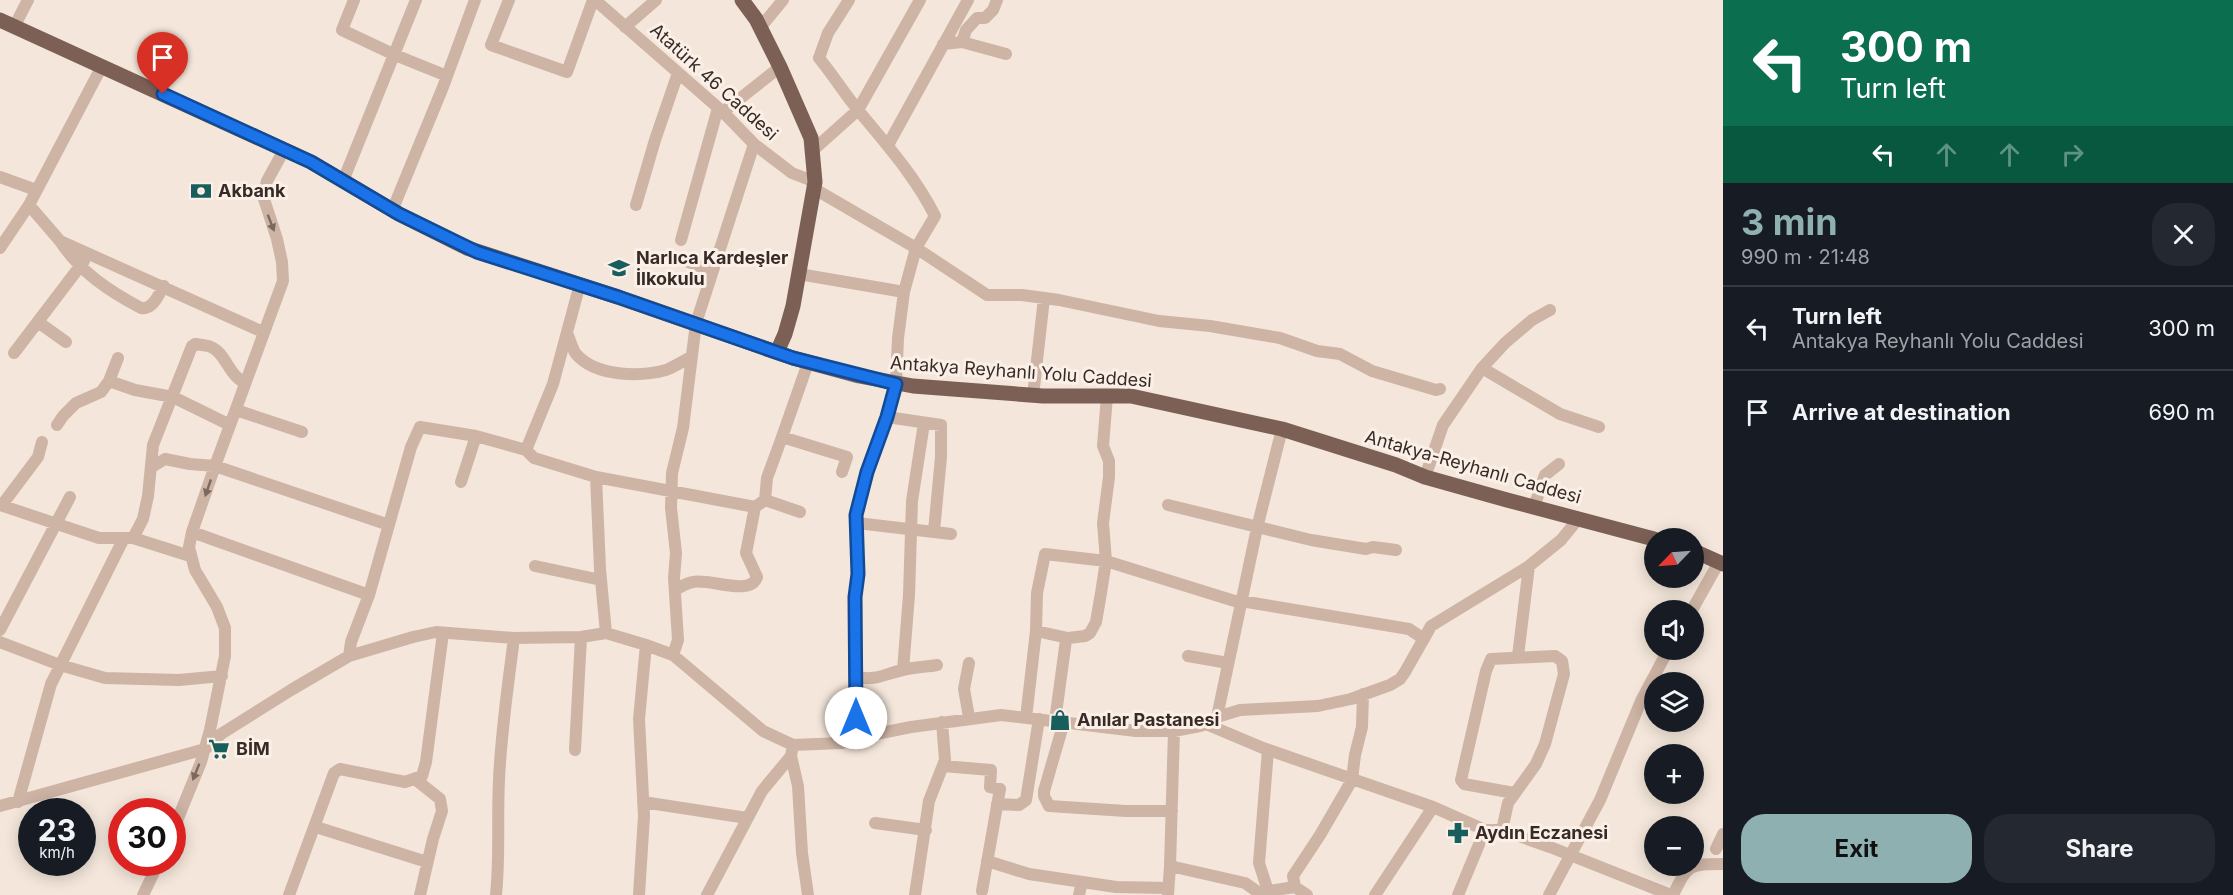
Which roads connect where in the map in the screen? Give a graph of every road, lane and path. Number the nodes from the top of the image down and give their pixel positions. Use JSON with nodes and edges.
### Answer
{"nodes":[{"id":1,"x":28,"y":0,"type":"edge"},
{"id":2,"x":354,"y":0,"type":"edge"},
{"id":3,"x":416,"y":0,"type":"edge"},
{"id":4,"x":475,"y":0,"type":"edge"},
{"id":5,"x":509,"y":0,"type":"edge"},
{"id":6,"x":594,"y":0,"type":"edge"},
{"id":7,"x":656,"y":0,"type":"edge"},
{"id":8,"x":742,"y":0,"type":"edge"},
{"id":9,"x":783,"y":0,"type":"edge"},
{"id":10,"x":849,"y":0,"type":"edge"},
{"id":11,"x":920,"y":0,"type":"edge"},
{"id":12,"x":968,"y":0,"type":"edge"},
{"id":13,"x":997,"y":0,"type":"edge"},
{"id":14,"x":7,"y":23,"type":"edge"},
{"id":15,"x":625,"y":27,"type":"junction"},
{"id":16,"x":760,"y":28,"type":"junction"},
{"id":17,"x":962,"y":42,"type":"junction"},
{"id":18,"x":943,"y":44,"type":"junction"},
{"id":19,"x":1006,"y":54,"type":"dead end"},
{"id":20,"x":395,"y":55,"type":"junction"},
{"id":21,"x":102,"y":66,"type":"junction"},
{"id":22,"x":780,"y":67,"type":"junction"},
{"id":23,"x":678,"y":72,"type":"junction"},
{"id":24,"x":447,"y":76,"type":"junction"},
{"id":25,"x":720,"y":110,"type":"junction"},
{"id":26,"x":858,"y":111,"type":"junction"},
{"id":27,"x":754,"y":144,"type":"junction"},
{"id":28,"x":888,"y":145,"type":"junction"},
{"id":29,"x":284,"y":150,"type":"junction"},
{"id":30,"x":811,"y":152,"type":"junction"},
{"id":31,"x":0,"y":177,"type":"edge"},
{"id":32,"x":343,"y":181,"type":"junction"},
{"id":33,"x":814,"y":185,"type":"junction"},
{"id":34,"x":36,"y":190,"type":"junction"},
{"id":35,"x":29,"y":205,"type":"junction"},
{"id":36,"x":636,"y":206,"type":"dead end"},
{"id":37,"x":392,"y":210,"type":"junction"},
{"id":38,"x":681,"y":240,"type":"dead end"},
{"id":39,"x":60,"y":241,"type":"junction"},
{"id":40,"x":0,"y":248,"type":"edge"},
{"id":41,"x":916,"y":248,"type":"junction"},
{"id":42,"x":91,"y":253,"type":"junction"},
{"id":43,"x":675,"y":257,"type":"dead end"},
{"id":44,"x":79,"y":265,"type":"junction"},
{"id":45,"x":712,"y":271,"type":"junction"},
{"id":46,"x":799,"y":274,"type":"junction"},
{"id":47,"x":580,"y":284,"type":"junction"},
{"id":48,"x":164,"y":286,"type":"junction"},
{"id":49,"x":904,"y":292,"type":"junction"},
{"id":50,"x":1044,"y":298,"type":"junction"},
{"id":51,"x":1550,"y":310,"type":"dead end"},
{"id":52,"x":38,"y":322,"type":"junction"},
{"id":53,"x":696,"y":323,"type":"junction"},
{"id":54,"x":263,"y":332,"type":"junction"},
{"id":55,"x":567,"y":333,"type":"junction"},
{"id":56,"x":66,"y":342,"type":"dead end"},
{"id":57,"x":777,"y":352,"type":"junction"},
{"id":58,"x":14,"y":353,"type":"dead end"},
{"id":59,"x":691,"y":357,"type":"junction"},
{"id":60,"x":118,"y":358,"type":"dead end"},
{"id":61,"x":808,"y":363,"type":"junction"},
{"id":62,"x":1482,"y":368,"type":"junction"},
{"id":63,"x":109,"y":381,"type":"junction"},
{"id":64,"x":245,"y":383,"type":"junction"},
{"id":65,"x":896,"y":384,"type":"junction"},
{"id":66,"x":1440,"y":389,"type":"dead end"},
{"id":67,"x":1032,"y":396,"type":"junction"},
{"id":68,"x":1107,"y":396,"type":"junction"},
{"id":69,"x":173,"y":397,"type":"junction"},
{"id":70,"x":236,"y":410,"type":"junction"},
{"id":71,"x":887,"y":417,"type":"junction"},
{"id":72,"x":924,"y":423,"type":"junction"},
{"id":73,"x":57,"y":425,"type":"dead end"},
{"id":74,"x":230,"y":425,"type":"junction"},
{"id":75,"x":1599,"y":427,"type":"dead end"},
{"id":76,"x":1282,"y":429,"type":"junction"},
{"id":77,"x":302,"y":432,"type":"dead end"},
{"id":78,"x":476,"y":436,"type":"junction"},
{"id":79,"x":782,"y":436,"type":"junction"},
{"id":80,"x":42,"y":442,"type":"dead end"},
{"id":81,"x":526,"y":450,"type":"junction"},
{"id":82,"x":1559,"y":464,"type":"dead end"},
{"id":83,"x":215,"y":466,"type":"junction"},
{"id":84,"x":152,"y":467,"type":"junction"},
{"id":85,"x":842,"y":472,"type":"dead end"},
{"id":86,"x":597,"y":477,"type":"junction"},
{"id":87,"x":1425,"y":477,"type":"junction"},
{"id":88,"x":460,"y":482,"type":"dead end"},
{"id":89,"x":671,"y":490,"type":"junction"},
{"id":90,"x":70,"y":497,"type":"dead end"},
{"id":91,"x":760,"y":503,"type":"junction"},
{"id":92,"x":1,"y":505,"type":"edge"},
{"id":93,"x":1168,"y":505,"type":"dead end"},
{"id":94,"x":1534,"y":507,"type":"junction"},
{"id":95,"x":800,"y":512,"type":"dead end"},
{"id":96,"x":1579,"y":518,"type":"junction"},
{"id":97,"x":57,"y":523,"type":"junction"},
{"id":98,"x":857,"y":524,"type":"junction"},
{"id":99,"x":388,"y":525,"type":"junction"},
{"id":100,"x":1257,"y":528,"type":"junction"},
{"id":101,"x":911,"y":531,"type":"junction"},
{"id":102,"x":934,"y":531,"type":"junction"},
{"id":103,"x":192,"y":532,"type":"junction"},
{"id":104,"x":951,"y":534,"type":"dead end"},
{"id":105,"x":1644,"y":536,"type":"edge"},
{"id":106,"x":128,"y":539,"type":"junction"},
{"id":107,"x":1396,"y":550,"type":"dead end"},
{"id":108,"x":1704,"y":555,"type":"edge"},
{"id":109,"x":190,"y":556,"type":"junction"},
{"id":110,"x":1106,"y":561,"type":"junction"},
{"id":111,"x":1721,"y":563,"type":"edge"},
{"id":112,"x":535,"y":566,"type":"dead end"},
{"id":113,"x":1529,"y":566,"type":"junction"},
{"id":114,"x":601,"y":580,"type":"junction"},
{"id":115,"x":675,"y":590,"type":"junction"},
{"id":116,"x":369,"y":595,"type":"junction"},
{"id":117,"x":1698,"y":600,"type":"edge"},
{"id":118,"x":1241,"y":602,"type":"junction"},
{"id":119,"x":0,"y":630,"type":"edge"},
{"id":120,"x":1036,"y":631,"type":"junction"},
{"id":121,"x":443,"y":633,"type":"junction"},
{"id":122,"x":606,"y":633,"type":"junction"},
{"id":123,"x":581,"y":637,"type":"junction"},
{"id":124,"x":514,"y":638,"type":"junction"},
{"id":125,"x":1068,"y":638,"type":"junction"},
{"id":126,"x":1424,"y":639,"type":"junction"},
{"id":127,"x":0,"y":642,"type":"edge"},
{"id":128,"x":646,"y":645,"type":"junction"},
{"id":129,"x":673,"y":655,"type":"junction"},
{"id":130,"x":349,"y":656,"type":"junction"},
{"id":131,"x":1188,"y":656,"type":"dead end"},
{"id":132,"x":1518,"y":656,"type":"junction"},
{"id":133,"x":1663,"y":660,"type":"edge"},
{"id":134,"x":969,"y":663,"type":"dead end"},
{"id":135,"x":1228,"y":663,"type":"junction"},
{"id":136,"x":60,"y":665,"type":"junction"},
{"id":137,"x":937,"y":665,"type":"dead end"},
{"id":138,"x":903,"y":670,"type":"junction"},
{"id":139,"x":222,"y":676,"type":"junction"},
{"id":140,"x":856,"y":677,"type":"junction"},
{"id":141,"x":1363,"y":694,"type":"junction"},
{"id":142,"x":969,"y":717,"type":"junction"},
{"id":143,"x":1217,"y":717,"type":"junction"},
{"id":144,"x":1026,"y":718,"type":"junction"},
{"id":145,"x":1039,"y":719,"type":"junction"},
{"id":146,"x":942,"y":722,"type":"junction"},
{"id":147,"x":1060,"y":722,"type":"junction"},
{"id":148,"x":1200,"y":726,"type":"junction"},
{"id":149,"x":1174,"y":731,"type":"junction"},
{"id":150,"x":213,"y":734,"type":"junction"},
{"id":151,"x":856,"y":738,"type":"junction"},
{"id":152,"x":205,"y":748,"type":"junction"},
{"id":153,"x":575,"y":750,"type":"dead end"},
{"id":154,"x":792,"y":750,"type":"junction"},
{"id":155,"x":1268,"y":750,"type":"junction"},
{"id":156,"x":943,"y":766,"type":"junction"},
{"id":157,"x":415,"y":779,"type":"junction"},
{"id":158,"x":1352,"y":780,"type":"junction"},
{"id":159,"x":1514,"y":793,"type":"junction"},
{"id":160,"x":19,"y":798,"type":"edge"},
{"id":161,"x":32,"y":798,"type":"edge"},
{"id":162,"x":186,"y":798,"type":"edge"},
{"id":163,"x":18,"y":802,"type":"edge"},
{"id":164,"x":643,"y":802,"type":"junction"},
{"id":165,"x":998,"y":804,"type":"junction"},
{"id":166,"x":0,"y":806,"type":"edge"},
{"id":167,"x":1433,"y":807,"type":"junction"},
{"id":168,"x":1172,"y":811,"type":"junction"},
{"id":169,"x":747,"y":818,"type":"junction"},
{"id":170,"x":875,"y":823,"type":"dead end"},
{"id":171,"x":316,"y":827,"type":"junction"},
{"id":172,"x":926,"y":830,"type":"junction"},
{"id":173,"x":1485,"y":830,"type":"junction"},
{"id":174,"x":1502,"y":830,"type":"junction"},
{"id":175,"x":1723,"y":834,"type":"edge"},
{"id":176,"x":1716,"y":849,"type":"dead end"},
{"id":177,"x":1571,"y":856,"type":"junction"},
{"id":178,"x":987,"y":861,"type":"junction"},
{"id":179,"x":427,"y":862,"type":"junction"},
{"id":180,"x":1723,"y":864,"type":"edge"},
{"id":181,"x":1170,"y":866,"type":"junction"},
{"id":182,"x":152,"y":876,"type":"edge"},
{"id":183,"x":1082,"y":882,"type":"junction"},
{"id":184,"x":1295,"y":887,"type":"junction"},
{"id":185,"x":982,"y":891,"type":"dead end"},
{"id":186,"x":1168,"y":892,"type":"edge"},
{"id":187,"x":1265,"y":894,"type":"edge"},
{"id":188,"x":143,"y":895,"type":"edge"},
{"id":189,"x":289,"y":895,"type":"edge"},
{"id":190,"x":420,"y":895,"type":"edge"},
{"id":191,"x":496,"y":895,"type":"edge"},
{"id":192,"x":639,"y":895,"type":"edge"},
{"id":193,"x":707,"y":895,"type":"edge"},
{"id":194,"x":808,"y":895,"type":"edge"},
{"id":195,"x":915,"y":895,"type":"edge"},
{"id":196,"x":1079,"y":895,"type":"edge"},
{"id":197,"x":1307,"y":895,"type":"edge"},
{"id":198,"x":1375,"y":895,"type":"edge"},
{"id":199,"x":1458,"y":895,"type":"edge"},
{"id":200,"x":1549,"y":895,"type":"edge"},
{"id":201,"x":1672,"y":895,"type":"edge"}],
"edges":[{"from":1,"to":14,"type":"street"},
{"from":2,"to":20,"type":"street"},
{"from":3,"to":20,"type":"street"},
{"from":4,"to":24,"type":"street"},
{"from":5,"to":6,"type":"street"},
{"from":6,"to":15,"type":"street","name":"Atatürk 46 Caddesi"},
{"from":7,"to":15,"type":"street"},
{"from":8,"to":16,"type":"main road"},
{"from":9,"to":16,"type":"street"},
{"from":10,"to":26,"type":"street"},
{"from":11,"to":26,"type":"street"},
{"from":12,"to":18,"type":"street"},
{"from":13,"to":17,"type":"street"},
{"from":14,"to":21,"type":"main road","name":"Antakya Reyhanlı Yolu Caddesi"},
{"from":15,"to":23,"type":"street","name":"Atatürk 46 Caddesi"},
{"from":16,"to":22,"type":"main road"},
{"from":17,"to":18,"type":"street"},
{"from":17,"to":19,"type":"street"},
{"from":18,"to":28,"type":"street"},
{"from":20,"to":24,"type":"street"},
{"from":20,"to":32,"type":"street"},
{"from":21,"to":29,"type":"main road","name":"Antakya Reyhanlı Yolu Caddesi"},
{"from":21,"to":34,"type":"street"},
{"from":22,"to":25,"type":"street"},
{"from":22,"to":30,"type":"main road"},
{"from":23,"to":25,"type":"street","name":"Atatürk 46 Caddesi"},
{"from":23,"to":36,"type":"street"},
{"from":24,"to":37,"type":"street"},
{"from":25,"to":27,"type":"street","name":"Atatürk 46 Caddesi"},
{"from":25,"to":38,"type":"street"},
{"from":26,"to":28,"type":"street"},
{"from":26,"to":30,"type":"street"},
{"from":27,"to":33,"type":"street","name":"Atatürk 46 Caddesi"},
{"from":27,"to":45,"type":"street"},
{"from":28,"to":41,"type":"street"},
{"from":29,"to":32,"type":"main road","name":"Antakya Reyhanlı Yolu Caddesi"},
{"from":29,"to":54,"type":"street","one_way":true},
{"from":30,"to":33,"type":"main road"},
{"from":31,"to":34,"type":"street"},
{"from":32,"to":37,"type":"main road","name":"Antakya Reyhanlı Yolu Caddesi"},
{"from":33,"to":41,"type":"street","name":"Atatürk 46 Caddesi"},
{"from":33,"to":46,"type":"main road"},
{"from":34,"to":35,"type":"street"},
{"from":35,"to":39,"type":"street"},
{"from":35,"to":40,"type":"street"},
{"from":37,"to":47,"type":"main road","name":"Antakya Reyhanlı Yolu Caddesi"},
{"from":39,"to":42,"type":"street"},
{"from":39,"to":44,"type":"street"},
{"from":41,"to":49,"type":"street"},
{"from":41,"to":50,"type":"street","name":"Atatürk 46 Caddesi"},
{"from":42,"to":44,"type":"street"},
{"from":42,"to":48,"type":"street"},
{"from":43,"to":45,"type":"street"},
{"from":44,"to":48,"type":"street"},
{"from":44,"to":52,"type":"street"},
{"from":45,"to":53,"type":"street"},
{"from":46,"to":49,"type":"street"},
{"from":46,"to":57,"type":"main road"},
{"from":47,"to":53,"type":"main road","name":"Antakya Reyhanlı Yolu Caddesi"},
{"from":47,"to":55,"type":"street"},
{"from":48,"to":54,"type":"street"},
{"from":49,"to":65,"type":"street"},
{"from":50,"to":66,"type":"street","name":"Atatürk 46 Caddesi"},
{"from":50,"to":67,"type":"street"},
{"from":51,"to":62,"type":"street"},
{"from":52,"to":56,"type":"street"},
{"from":52,"to":58,"type":"street"},
{"from":53,"to":57,"type":"main road","name":"Antakya Reyhanlı Yolu Caddesi"},
{"from":53,"to":59,"type":"street"},
{"from":54,"to":64,"type":"street"},
{"from":55,"to":59,"type":"street"},
{"from":55,"to":81,"type":"street"},
{"from":57,"to":61,"type":"main road","name":"Antakya Reyhanlı Yolu Caddesi"},
{"from":59,"to":89,"type":"street"},
{"from":60,"to":63,"type":"street"},
{"from":61,"to":65,"type":"main road","name":"Antakya Reyhanlı Yolu Caddesi"},
{"from":61,"to":79,"type":"street"},
{"from":62,"to":75,"type":"street"},
{"from":62,"to":87,"type":"street"},
{"from":63,"to":69,"type":"street"},
{"from":63,"to":73,"type":"street"},
{"from":64,"to":69,"type":"street"},
{"from":64,"to":70,"type":"street"},
{"from":65,"to":67,"type":"main road","name":"Antakya Reyhanlı Yolu Caddesi"},
{"from":65,"to":71,"type":"street"},
{"from":67,"to":68,"type":"main road","name":"Antakya Reyhanlı Yolu Caddesi"},
{"from":68,"to":76,"type":"main road","name":"Antakya Reyhanlı Yolu Caddesi"},
{"from":68,"to":110,"type":"street"},
{"from":69,"to":74,"type":"street"},
{"from":69,"to":84,"type":"street"},
{"from":70,"to":74,"type":"street"},
{"from":70,"to":77,"type":"street"},
{"from":71,"to":72,"type":"street"},
{"from":71,"to":98,"type":"street"},
{"from":72,"to":101,"type":"street"},
{"from":72,"to":102,"type":"street"},
{"from":74,"to":83,"type":"street"},
{"from":76,"to":87,"type":"main road","name":"Antakya-Reyhanlı Caddesi"},
{"from":76,"to":100,"type":"street"},
{"from":78,"to":81,"type":"street"},
{"from":78,"to":88,"type":"street"},
{"from":78,"to":99,"type":"street"},
{"from":79,"to":85,"type":"street"},
{"from":79,"to":91,"type":"street"},
{"from":80,"to":92,"type":"street"},
{"from":81,"to":86,"type":"street"},
{"from":82,"to":94,"type":"street"},
{"from":83,"to":84,"type":"street"},
{"from":83,"to":99,"type":"street"},
{"from":83,"to":103,"type":"street","one_way":true},
{"from":84,"to":106,"type":"street"},
{"from":86,"to":89,"type":"street"},
{"from":86,"to":114,"type":"street"},
{"from":87,"to":94,"type":"main road","name":"Antakya-Reyhanlı Caddesi"},
{"from":89,"to":91,"type":"street"},
{"from":89,"to":115,"type":"street"},
{"from":90,"to":97,"type":"street"},
{"from":91,"to":95,"type":"street"},
{"from":91,"to":115,"type":"street"},
{"from":92,"to":97,"type":"street"},
{"from":93,"to":100,"type":"street"},
{"from":94,"to":96,"type":"main road","name":"Antakya-Reyhanlı Caddesi"},
{"from":96,"to":105,"type":"main road","name":"Antakya-Reyhanlı Caddesi"},
{"from":96,"to":113,"type":"street"},
{"from":97,"to":106,"type":"street"},
{"from":97,"to":119,"type":"street"},
{"from":98,"to":101,"type":"street"},
{"from":98,"to":140,"type":"street"},
{"from":99,"to":116,"type":"street"},
{"from":100,"to":107,"type":"street"},
{"from":100,"to":118,"type":"street"},
{"from":101,"to":102,"type":"street"},
{"from":101,"to":138,"type":"street"},
{"from":102,"to":104,"type":"street"},
{"from":103,"to":109,"type":"street"},
{"from":103,"to":116,"type":"street"},
{"from":106,"to":109,"type":"street"},
{"from":106,"to":136,"type":"street"},
{"from":108,"to":111,"type":"main road"},
{"from":109,"to":139,"type":"street"},
{"from":110,"to":118,"type":"street"},
{"from":110,"to":120,"type":"street"},
{"from":110,"to":125,"type":"street"},
{"from":111,"to":117,"type":"street"},
{"from":112,"to":114,"type":"street"},
{"from":113,"to":126,"type":"street"},
{"from":113,"to":132,"type":"street"},
{"from":114,"to":122,"type":"street"},
{"from":115,"to":129,"type":"street"},
{"from":116,"to":130,"type":"street"},
{"from":118,"to":126,"type":"street"},
{"from":118,"to":135,"type":"street"},
{"from":120,"to":125,"type":"street"},
{"from":120,"to":144,"type":"street"},
{"from":121,"to":124,"type":"street"},
{"from":121,"to":130,"type":"street"},
{"from":121,"to":157,"type":"street"},
{"from":122,"to":123,"type":"street"},
{"from":122,"to":128,"type":"street"},
{"from":123,"to":124,"type":"street"},
{"from":123,"to":153,"type":"street"},
{"from":124,"to":191,"type":"street"},
{"from":125,"to":147,"type":"street"},
{"from":126,"to":141,"type":"street"},
{"from":127,"to":136,"type":"street"},
{"from":128,"to":129,"type":"street"},
{"from":128,"to":164,"type":"street"},
{"from":129,"to":154,"type":"street"},
{"from":130,"to":150,"type":"street"},
{"from":131,"to":135,"type":"street"},
{"from":132,"to":159,"type":"street"},
{"from":132,"to":159,"type":"street"},
{"from":133,"to":177,"type":"street"},
{"from":134,"to":142,"type":"street"},
{"from":135,"to":143,"type":"street"},
{"from":136,"to":139,"type":"street"},
{"from":136,"to":160,"type":"street"},
{"from":137,"to":138,"type":"street"},
{"from":138,"to":140,"type":"street"},
{"from":139,"to":150,"type":"street"},
{"from":140,"to":151,"type":"street"},
{"from":141,"to":143,"type":"street"},
{"from":141,"to":158,"type":"street"},
{"from":142,"to":144,"type":"street"},
{"from":142,"to":146,"type":"street"},
{"from":143,"to":148,"type":"street"},
{"from":144,"to":145,"type":"street"},
{"from":145,"to":147,"type":"street"},
{"from":145,"to":165,"type":"street"},
{"from":146,"to":151,"type":"street"},
{"from":146,"to":156,"type":"street"},
{"from":147,"to":149,"type":"street"},
{"from":147,"to":168,"type":"street"},
{"from":148,"to":149,"type":"street"},
{"from":148,"to":155,"type":"street"},
{"from":149,"to":168,"type":"street"},
{"from":150,"to":152,"type":"street"},
{"from":151,"to":154,"type":"street"},
{"from":152,"to":161,"type":"street"},
{"from":152,"to":162,"type":"street","one_way":true},
{"from":154,"to":169,"type":"street"},
{"from":154,"to":194,"type":"street"},
{"from":155,"to":158,"type":"street"},
{"from":155,"to":187,"type":"street"},
{"from":156,"to":165,"type":"street"},
{"from":156,"to":172,"type":"street"},
{"from":157,"to":171,"type":"street"},
{"from":157,"to":179,"type":"street"},
{"from":158,"to":167,"type":"street"},
{"from":158,"to":184,"type":"street"},
{"from":159,"to":174,"type":"street"},
{"from":163,"to":166,"type":"street"},
{"from":164,"to":169,"type":"street"},
{"from":164,"to":192,"type":"street"},
{"from":165,"to":178,"type":"street"},
{"from":167,"to":173,"type":"street"},
{"from":167,"to":198,"type":"street"},
{"from":168,"to":181,"type":"street"},
{"from":169,"to":193,"type":"street"},
{"from":170,"to":172,"type":"street"},
{"from":171,"to":179,"type":"street"},
{"from":171,"to":189,"type":"street"},
{"from":172,"to":195,"type":"street"},
{"from":173,"to":174,"type":"street"},
{"from":173,"to":199,"type":"street"},
{"from":174,"to":177,"type":"street"},
{"from":175,"to":176,"type":"street"},
{"from":177,"to":200,"type":"street"},
{"from":177,"to":201,"type":"street"},
{"from":178,"to":183,"type":"street"},
{"from":178,"to":185,"type":"street"},
{"from":179,"to":190,"type":"street"},
{"from":180,"to":201,"type":"street"},
{"from":181,"to":186,"type":"street"},
{"from":181,"to":187,"type":"street"},
{"from":182,"to":188,"type":"street"},
{"from":183,"to":186,"type":"street"},
{"from":183,"to":196,"type":"street"},
{"from":184,"to":187,"type":"street"},
{"from":184,"to":197,"type":"street"}]}
